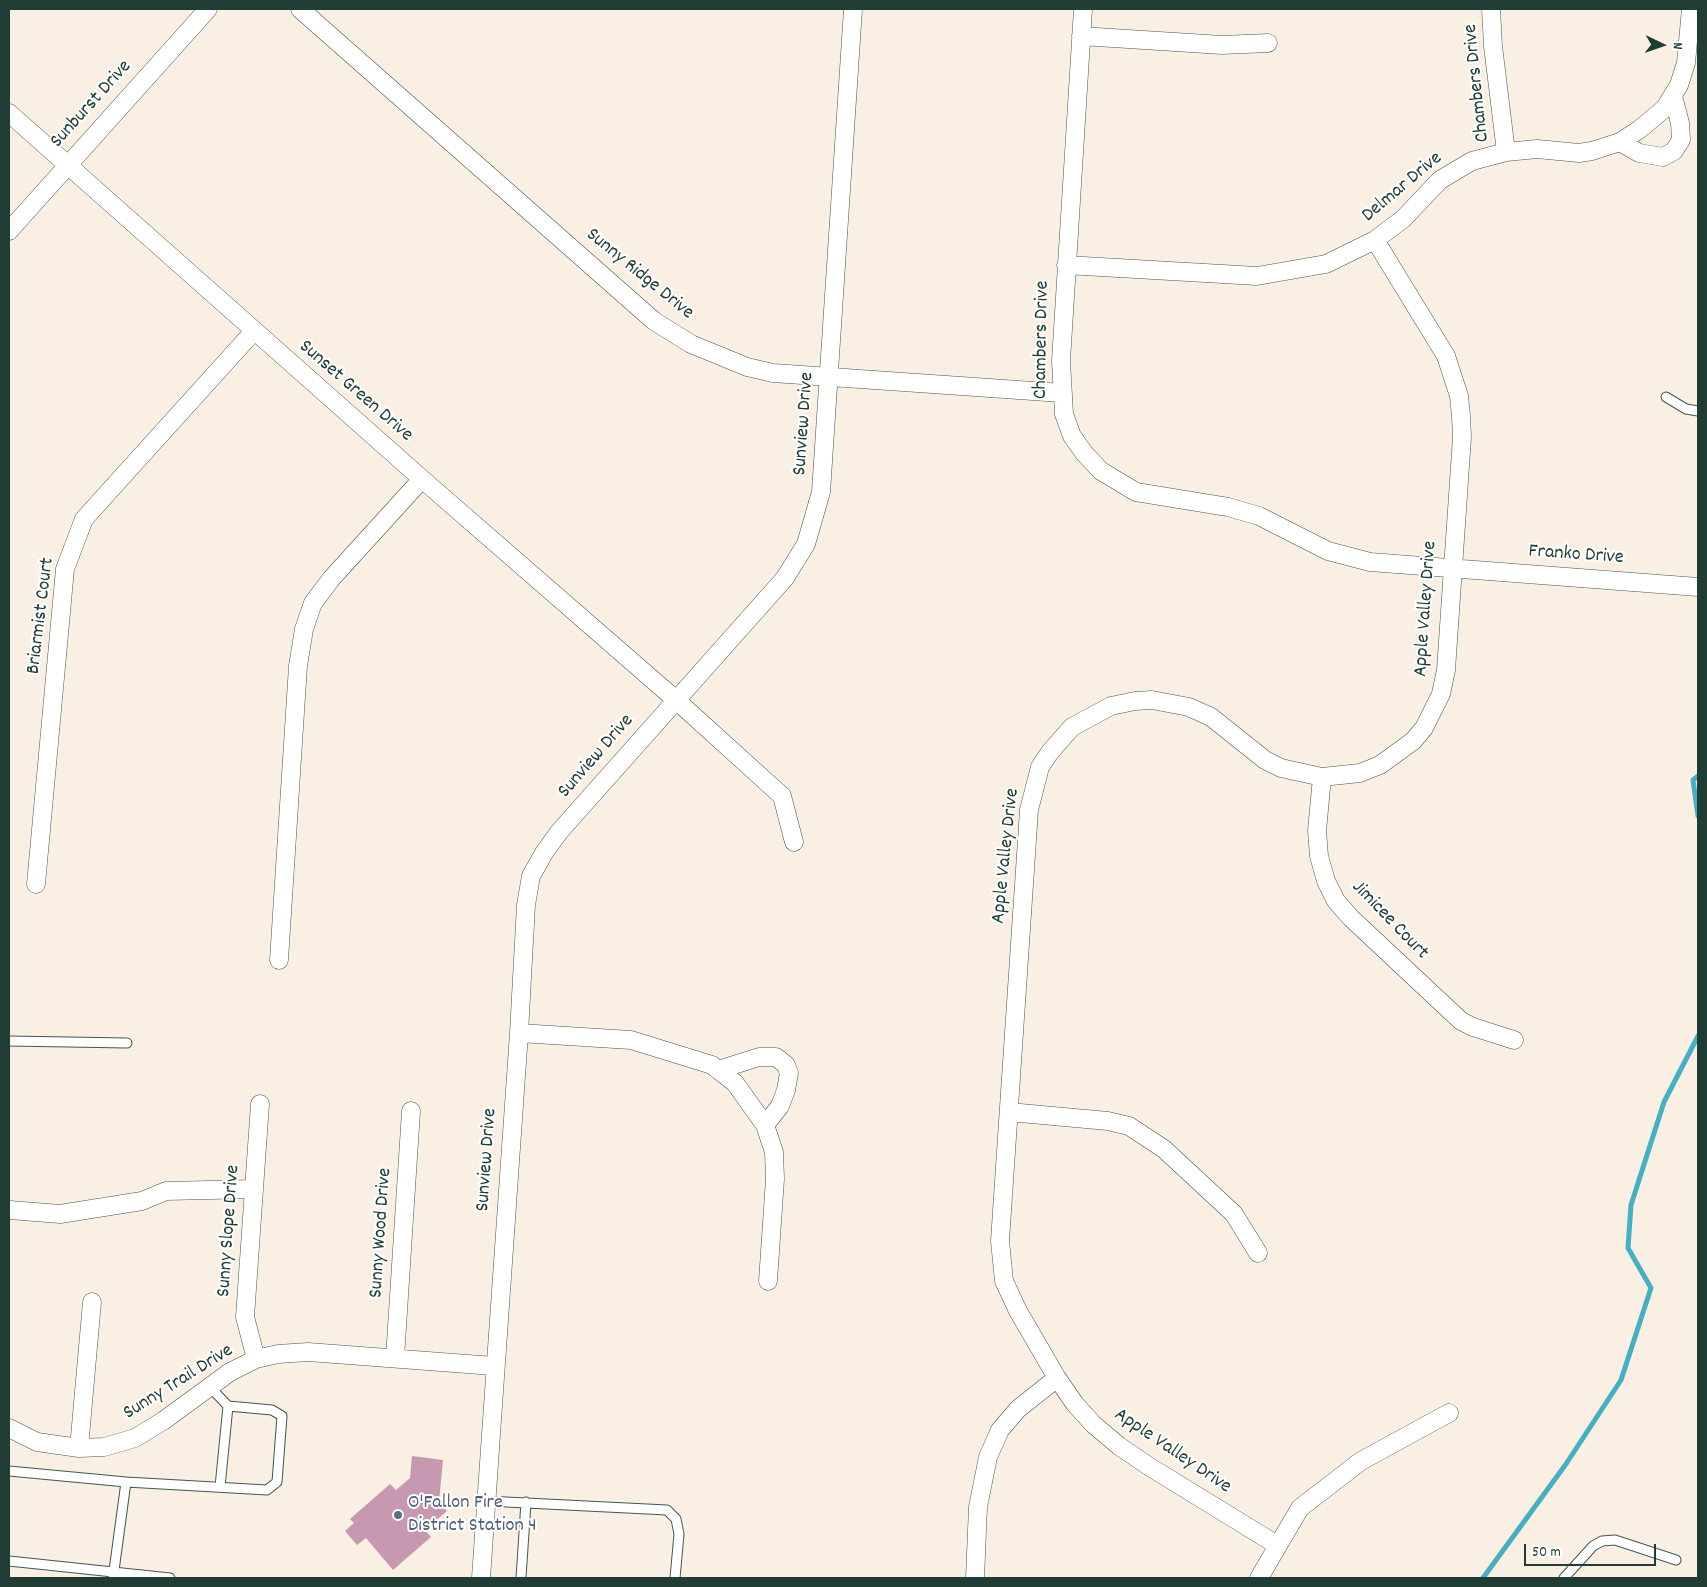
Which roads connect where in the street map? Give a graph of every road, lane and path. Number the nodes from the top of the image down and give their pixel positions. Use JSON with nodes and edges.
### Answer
{"nodes":[{"id":1,"x":208,"y":9,"type":"edge"},
{"id":2,"x":300,"y":9,"type":"edge"},
{"id":3,"x":854,"y":9,"type":"edge"},
{"id":4,"x":1083,"y":9,"type":"edge"},
{"id":5,"x":1492,"y":9,"type":"edge"},
{"id":6,"x":1690,"y":9,"type":"edge"},
{"id":7,"x":1081,"y":36,"type":"junction"},
{"id":8,"x":1268,"y":43,"type":"dead end"},
{"id":9,"x":1673,"y":96,"type":"junction"},
{"id":10,"x":9,"y":113,"type":"edge"},
{"id":11,"x":1620,"y":142,"type":"junction"},
{"id":12,"x":1506,"y":152,"type":"junction"},
{"id":13,"x":67,"y":163,"type":"junction"},
{"id":14,"x":9,"y":231,"type":"edge"},
{"id":15,"x":1375,"y":240,"type":"junction"},
{"id":16,"x":1066,"y":265,"type":"junction"},
{"id":17,"x":254,"y":331,"type":"junction"},
{"id":18,"x":830,"y":377,"type":"junction"},
{"id":19,"x":1062,"y":393,"type":"junction"},
{"id":20,"x":1666,"y":397,"type":"dead end"},
{"id":21,"x":1698,"y":411,"type":"edge"},
{"id":22,"x":422,"y":479,"type":"junction"},
{"id":23,"x":1452,"y":569,"type":"junction"},
{"id":24,"x":1698,"y":587,"type":"edge"},
{"id":25,"x":676,"y":700,"type":"junction"},
{"id":26,"x":1322,"y":777,"type":"junction"},
{"id":27,"x":794,"y":842,"type":"dead end"},
{"id":28,"x":36,"y":884,"type":"dead end"},
{"id":29,"x":279,"y":960,"type":"dead end"},
{"id":30,"x":519,"y":1033,"type":"junction"},
{"id":31,"x":1514,"y":1040,"type":"dead end"},
{"id":32,"x":9,"y":1041,"type":"edge"},
{"id":33,"x":127,"y":1043,"type":"dead end"},
{"id":34,"x":718,"y":1070,"type":"junction"},
{"id":35,"x":260,"y":1104,"type":"dead end"},
{"id":36,"x":412,"y":1110,"type":"dead end"},
{"id":37,"x":1009,"y":1112,"type":"junction"},
{"id":38,"x":766,"y":1125,"type":"junction"},
{"id":39,"x":253,"y":1189,"type":"junction"},
{"id":40,"x":10,"y":1210,"type":"edge"},
{"id":41,"x":1258,"y":1253,"type":"dead end"},
{"id":42,"x":768,"y":1281,"type":"dead end"},
{"id":43,"x":92,"y":1302,"type":"dead end"},
{"id":44,"x":395,"y":1358,"type":"junction"},
{"id":45,"x":256,"y":1359,"type":"junction"},
{"id":46,"x":494,"y":1366,"type":"junction"},
{"id":47,"x":1057,"y":1378,"type":"junction"},
{"id":48,"x":209,"y":1386,"type":"junction"},
{"id":49,"x":228,"y":1406,"type":"junction"},
{"id":50,"x":1449,"y":1413,"type":"dead end"},
{"id":51,"x":9,"y":1428,"type":"edge"},
{"id":52,"x":79,"y":1448,"type":"junction"},
{"id":53,"x":9,"y":1471,"type":"edge"},
{"id":54,"x":126,"y":1482,"type":"junction"},
{"id":55,"x":220,"y":1487,"type":"junction"},
{"id":56,"x":486,"y":1501,"type":"junction"},
{"id":57,"x":526,"y":1502,"type":"junction"},
{"id":58,"x":1277,"y":1545,"type":"junction"},
{"id":59,"x":1676,"y":1560,"type":"dead end"},
{"id":60,"x":9,"y":1561,"type":"edge"},
{"id":61,"x":114,"y":1576,"type":"edge"},
{"id":62,"x":170,"y":1578,"type":"edge"},
{"id":63,"x":481,"y":1578,"type":"edge"},
{"id":64,"x":521,"y":1578,"type":"edge"},
{"id":65,"x":675,"y":1578,"type":"edge"},
{"id":66,"x":975,"y":1578,"type":"edge"},
{"id":67,"x":1260,"y":1578,"type":"edge"},
{"id":68,"x":1564,"y":1578,"type":"edge"}],
"edges":[{"from":1,"to":13,"type":"street","name":"Sunburst Drive"},
{"from":2,"to":18,"type":"street","name":"Sunny Ridge Drive"},
{"from":3,"to":18,"type":"street","name":"Sunview Drive"},
{"from":4,"to":7,"type":"street","name":"Chambers Drive"},
{"from":5,"to":12,"type":"street","name":"Chambers Drive"},
{"from":6,"to":9,"type":"street","name":"Delmar Drive"},
{"from":7,"to":8,"type":"street"},
{"from":7,"to":16,"type":"street","name":"Chambers Drive"},
{"from":9,"to":11,"type":"street","name":"Delmar Drive"},
{"from":9,"to":11,"type":"street"},
{"from":10,"to":13,"type":"street","name":"Sunset Green Drive"},
{"from":11,"to":12,"type":"street","name":"Delmar Drive"},
{"from":12,"to":15,"type":"street","name":"Delmar Drive"},
{"from":13,"to":14,"type":"street","name":"Sunburst Drive"},
{"from":13,"to":17,"type":"street","name":"Sunset Green Drive"},
{"from":15,"to":16,"type":"street","name":"Delmar Drive"},
{"from":15,"to":23,"type":"street","name":"Apple Valley Drive"},
{"from":16,"to":19,"type":"street","name":"Chambers Drive"},
{"from":17,"to":22,"type":"street","name":"Sunset Green Drive"},
{"from":17,"to":28,"type":"street","name":"Briarmist Court"},
{"from":18,"to":19,"type":"street","name":"Sunny Ridge Drive"},
{"from":18,"to":25,"type":"street","name":"Sunview Drive"},
{"from":19,"to":23,"type":"street","name":"Chambers Drive"},
{"from":20,"to":21,"type":"lane"},
{"from":22,"to":25,"type":"street","name":"Sunset Green Drive"},
{"from":22,"to":29,"type":"street"},
{"from":23,"to":24,"type":"street","name":"Franko Drive"},
{"from":23,"to":26,"type":"street","name":"Apple Valley Drive"},
{"from":25,"to":27,"type":"street","name":"Sunset Green Drive"},
{"from":25,"to":30,"type":"street","name":"Sunview Drive"},
{"from":26,"to":31,"type":"street","name":"Jimicee Court"},
{"from":26,"to":37,"type":"street","name":"Apple Valley Drive"},
{"from":30,"to":34,"type":"street"},
{"from":30,"to":46,"type":"street","name":"Sunview Drive"},
{"from":32,"to":33,"type":"lane"},
{"from":34,"to":38,"type":"street"},
{"from":34,"to":38,"type":"street"},
{"from":35,"to":39,"type":"street","name":"Sunny Slope Drive"},
{"from":36,"to":44,"type":"street","name":"Sunny Wood Drive"},
{"from":37,"to":41,"type":"street"},
{"from":37,"to":47,"type":"street","name":"Apple Valley Drive"},
{"from":38,"to":42,"type":"street"},
{"from":39,"to":40,"type":"street"},
{"from":39,"to":45,"type":"street","name":"Sunny Slope Drive"},
{"from":43,"to":52,"type":"street"},
{"from":44,"to":45,"type":"street","name":"Sunny Trail Drive"},
{"from":44,"to":46,"type":"street","name":"Sunny Trail Drive"},
{"from":45,"to":48,"type":"street","name":"Sunny Trail Drive"},
{"from":46,"to":56,"type":"street","name":"Sunview Drive"},
{"from":47,"to":58,"type":"street","name":"Apple Valley Drive"},
{"from":47,"to":66,"type":"street"},
{"from":48,"to":49,"type":"lane"},
{"from":48,"to":52,"type":"street","name":"Sunny Trail Drive"},
{"from":49,"to":55,"type":"lane"},
{"from":49,"to":55,"type":"lane"},
{"from":50,"to":58,"type":"street"},
{"from":51,"to":52,"type":"street","name":"Sunny Trail Drive"},
{"from":53,"to":54,"type":"lane"},
{"from":54,"to":55,"type":"lane"},
{"from":54,"to":61,"type":"lane"},
{"from":56,"to":57,"type":"lane"},
{"from":56,"to":63,"type":"street","name":"Sunview Drive"},
{"from":57,"to":64,"type":"lane"},
{"from":57,"to":65,"type":"lane"},
{"from":58,"to":67,"type":"street"},
{"from":59,"to":68,"type":"lane"},
{"from":60,"to":61,"type":"lane"},
{"from":61,"to":62,"type":"lane"}]}
